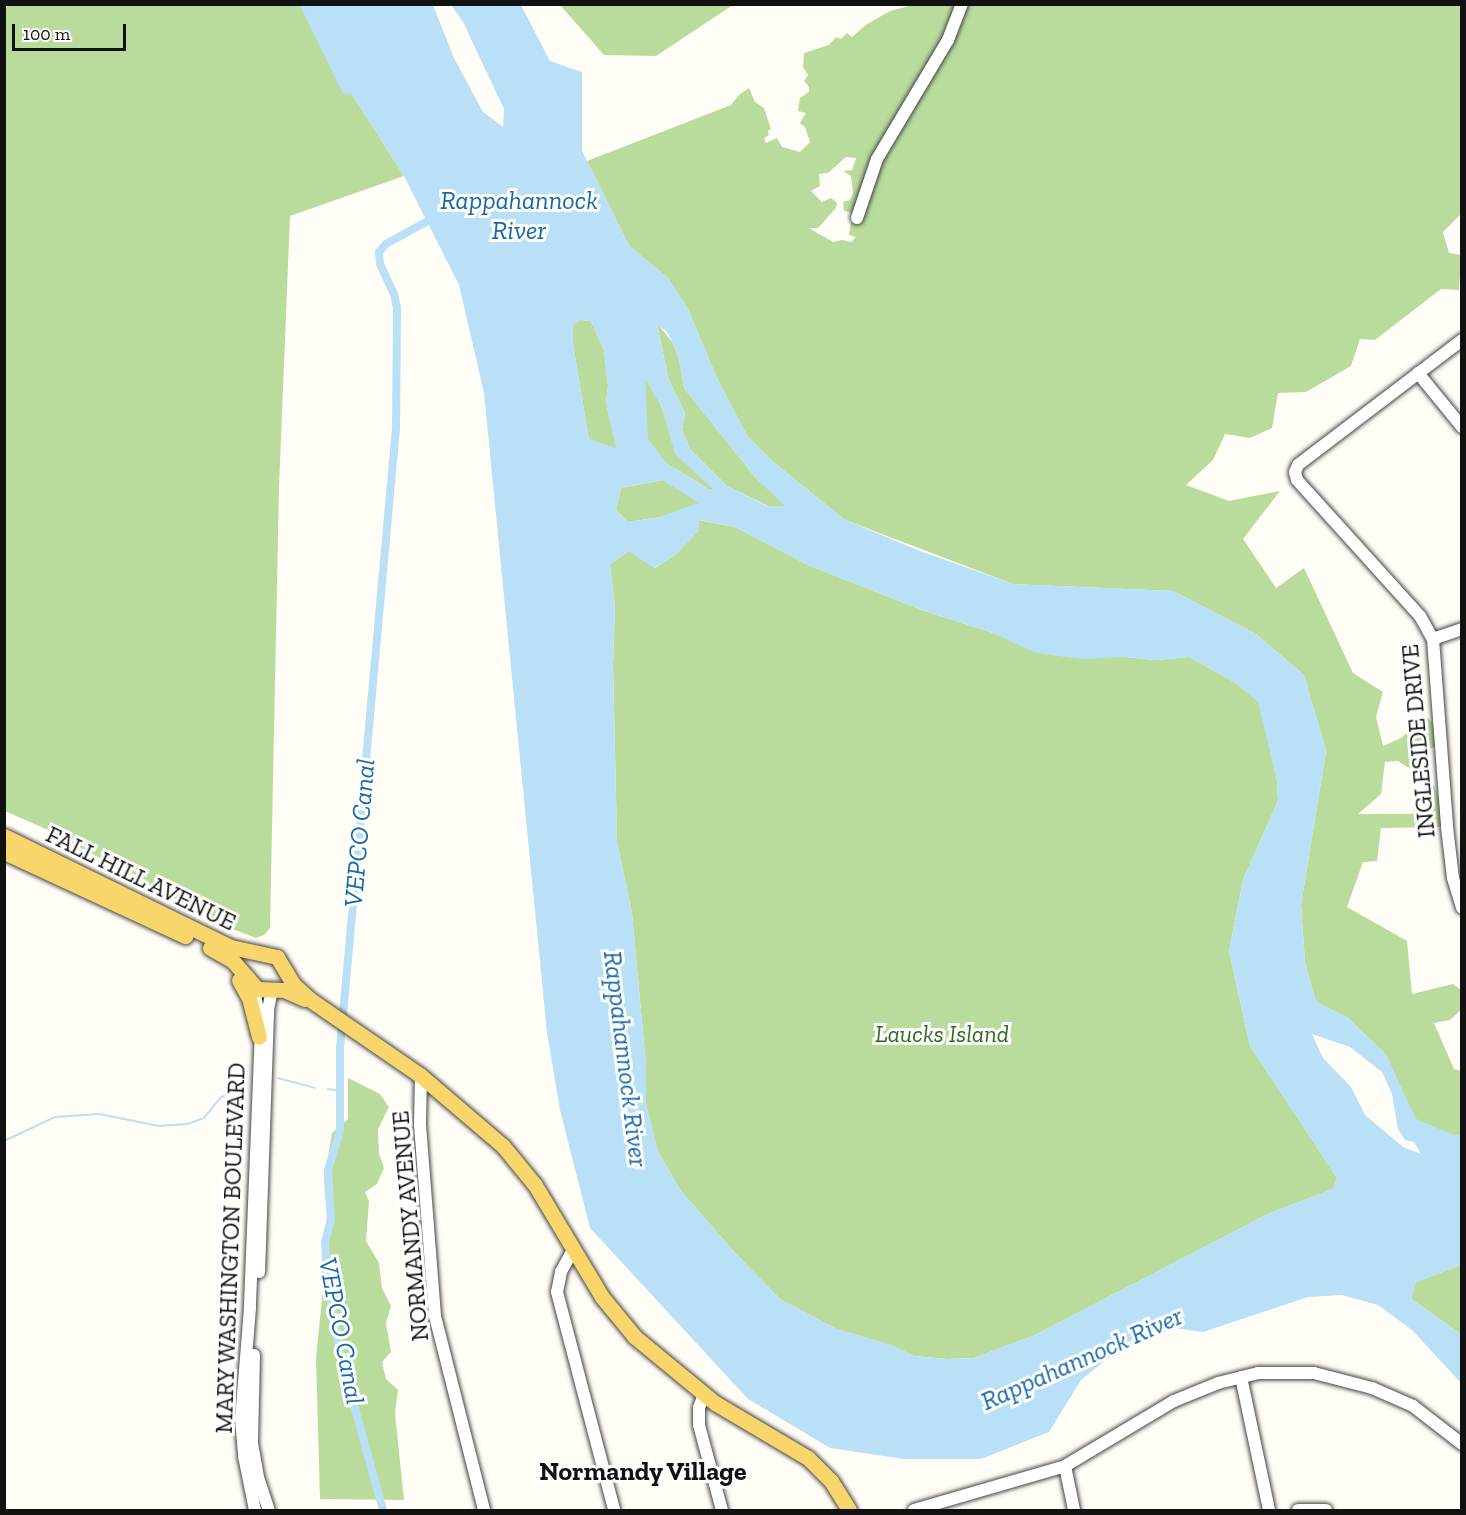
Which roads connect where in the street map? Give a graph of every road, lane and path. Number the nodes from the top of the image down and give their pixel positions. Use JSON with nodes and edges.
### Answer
{"nodes":[{"id":1,"x":962,"y":4,"type":"edge"},
{"id":2,"x":857,"y":218,"type":"dead end"},
{"id":3,"x":1461,"y":340,"type":"edge"},
{"id":4,"x":1418,"y":373,"type":"junction"},
{"id":5,"x":1461,"y":427,"type":"edge"},
{"id":6,"x":1461,"y":628,"type":"edge"},
{"id":7,"x":1433,"y":639,"type":"junction"},
{"id":8,"x":4,"y":836,"type":"edge"},
{"id":9,"x":4,"y":852,"type":"edge"},
{"id":10,"x":1459,"y":893,"type":"edge"},
{"id":11,"x":1461,"y":908,"type":"edge"},
{"id":12,"x":160,"y":926,"type":"junction"},
{"id":13,"x":260,"y":955,"type":"junction"},
{"id":14,"x":284,"y":969,"type":"junction"},
{"id":15,"x":251,"y":982,"type":"junction"},
{"id":16,"x":274,"y":990,"type":"junction"},
{"id":17,"x":315,"y":1004,"type":"junction"},
{"id":18,"x":259,"y":1037,"type":"junction"},
{"id":19,"x":421,"y":1076,"type":"junction"},
{"id":20,"x":573,"y":1250,"type":"junction"},
{"id":21,"x":1241,"y":1377,"type":"junction"},
{"id":22,"x":704,"y":1394,"type":"junction"},
{"id":23,"x":1461,"y":1444,"type":"edge"},
{"id":24,"x":1065,"y":1467,"type":"junction"},
{"id":25,"x":255,"y":1510,"type":"edge"},
{"id":26,"x":269,"y":1510,"type":"edge"},
{"id":27,"x":484,"y":1510,"type":"edge"},
{"id":28,"x":614,"y":1510,"type":"edge"},
{"id":29,"x":722,"y":1510,"type":"edge"},
{"id":30,"x":849,"y":1510,"type":"edge"},
{"id":31,"x":914,"y":1510,"type":"edge"},
{"id":32,"x":1074,"y":1510,"type":"edge"},
{"id":33,"x":1269,"y":1510,"type":"edge"},
{"id":34,"x":1298,"y":1510,"type":"edge"},
{"id":35,"x":1326,"y":1510,"type":"edge"}],
"edges":[{"from":1,"to":2,"type":"street"},
{"from":3,"to":4,"type":"street","name":"INGLESIDE DRIVE"},
{"from":4,"to":5,"type":"street"},
{"from":4,"to":7,"type":"street","name":"INGLESIDE DRIVE"},
{"from":6,"to":7,"type":"street"},
{"from":7,"to":10,"type":"street","name":"INGLESIDE DRIVE"},
{"from":8,"to":13,"type":"main road","name":"FALL HILL AVENUE"},
{"from":9,"to":12,"type":"main road","name":"FALL HILL AVENUE"},
{"from":10,"to":11,"type":"street","name":"INGLESIDE DRIVE"},
{"from":12,"to":15,"type":"main road","name":"FALL HILL AVENUE"},
{"from":12,"to":18,"type":"main road"},
{"from":13,"to":14,"type":"main road","name":"FALL HILL AVENUE"},
{"from":13,"to":15,"type":"main road","name":"FALL HILL AVENUE"},
{"from":14,"to":16,"type":"main road"},
{"from":14,"to":17,"type":"main road","name":"FALL HILL AVENUE"},
{"from":15,"to":16,"type":"main road","name":"FALL HILL AVENUE"},
{"from":15,"to":18,"type":"street","name":"MARY WASHINGTON BOULEVARD"},
{"from":16,"to":17,"type":"main road","name":"FALL HILL AVENUE"},
{"from":16,"to":26,"type":"street","name":"MARY WASHINGTON BOULEVARD"},
{"from":17,"to":19,"type":"main road","name":"FALL HILL AVENUE"},
{"from":18,"to":25,"type":"street","name":"MARY WASHINGTON BOULEVARD"},
{"from":19,"to":20,"type":"main road","name":"FALL HILL AVENUE"},
{"from":19,"to":27,"type":"street","name":"NORMANDY AVENUE"},
{"from":20,"to":22,"type":"main road","name":"FALL HILL AVENUE"},
{"from":20,"to":28,"type":"street"},
{"from":21,"to":23,"type":"street"},
{"from":21,"to":24,"type":"street"},
{"from":21,"to":33,"type":"street"},
{"from":22,"to":29,"type":"street"},
{"from":22,"to":30,"type":"main road","name":"FALL HILL AVENUE"},
{"from":24,"to":31,"type":"street"},
{"from":24,"to":32,"type":"street"},
{"from":34,"to":35,"type":"street"}]}
